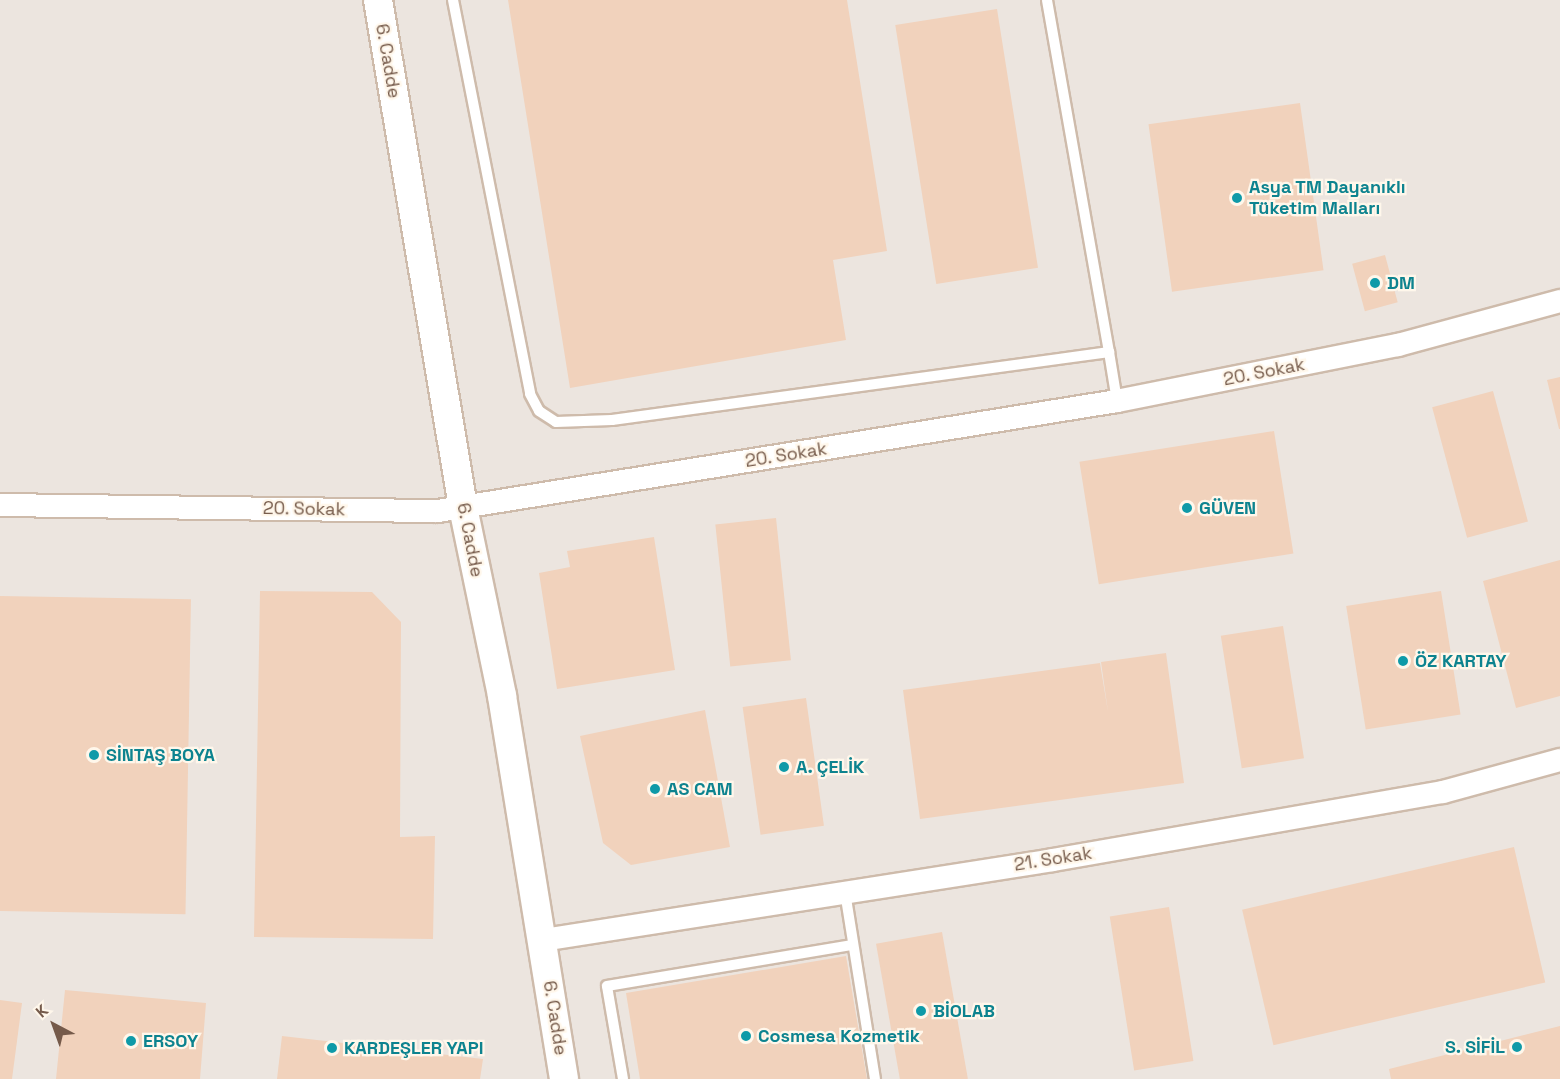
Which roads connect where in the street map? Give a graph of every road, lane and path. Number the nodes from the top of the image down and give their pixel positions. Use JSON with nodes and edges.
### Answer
{"nodes":[{"id":1,"x":378,"y":0,"type":"edge"},
{"id":2,"x":453,"y":0,"type":"edge"},
{"id":3,"x":1047,"y":0,"type":"edge"},
{"id":4,"x":1560,"y":301,"type":"edge"},
{"id":5,"x":1108,"y":352,"type":"junction"},
{"id":6,"x":1117,"y":401,"type":"junction"},
{"id":7,"x":0,"y":505,"type":"edge"},
{"id":8,"x":462,"y":507,"type":"junction"},
{"id":9,"x":1560,"y":760,"type":"edge"},
{"id":10,"x":844,"y":891,"type":"junction"},
{"id":11,"x":543,"y":940,"type":"junction"},
{"id":12,"x":853,"y":945,"type":"junction"},
{"id":13,"x":564,"y":1079,"type":"edge"},
{"id":14,"x":623,"y":1079,"type":"edge"},
{"id":15,"x":874,"y":1079,"type":"edge"}],
"edges":[{"from":1,"to":8,"type":"street","name":"6. Cadde"},
{"from":2,"to":5,"type":"lane"},
{"from":3,"to":5,"type":"lane"},
{"from":4,"to":6,"type":"street","name":"20. Sokak"},
{"from":5,"to":6,"type":"lane"},
{"from":6,"to":8,"type":"street","name":"20. Sokak"},
{"from":7,"to":8,"type":"street","name":"20. Sokak"},
{"from":8,"to":11,"type":"street","name":"6. Cadde"},
{"from":9,"to":10,"type":"street","name":"21. Sokak"},
{"from":10,"to":11,"type":"street","name":"21. Sokak"},
{"from":10,"to":12,"type":"lane"},
{"from":11,"to":13,"type":"street","name":"6. Cadde"},
{"from":12,"to":14,"type":"lane"},
{"from":12,"to":15,"type":"lane"}]}
